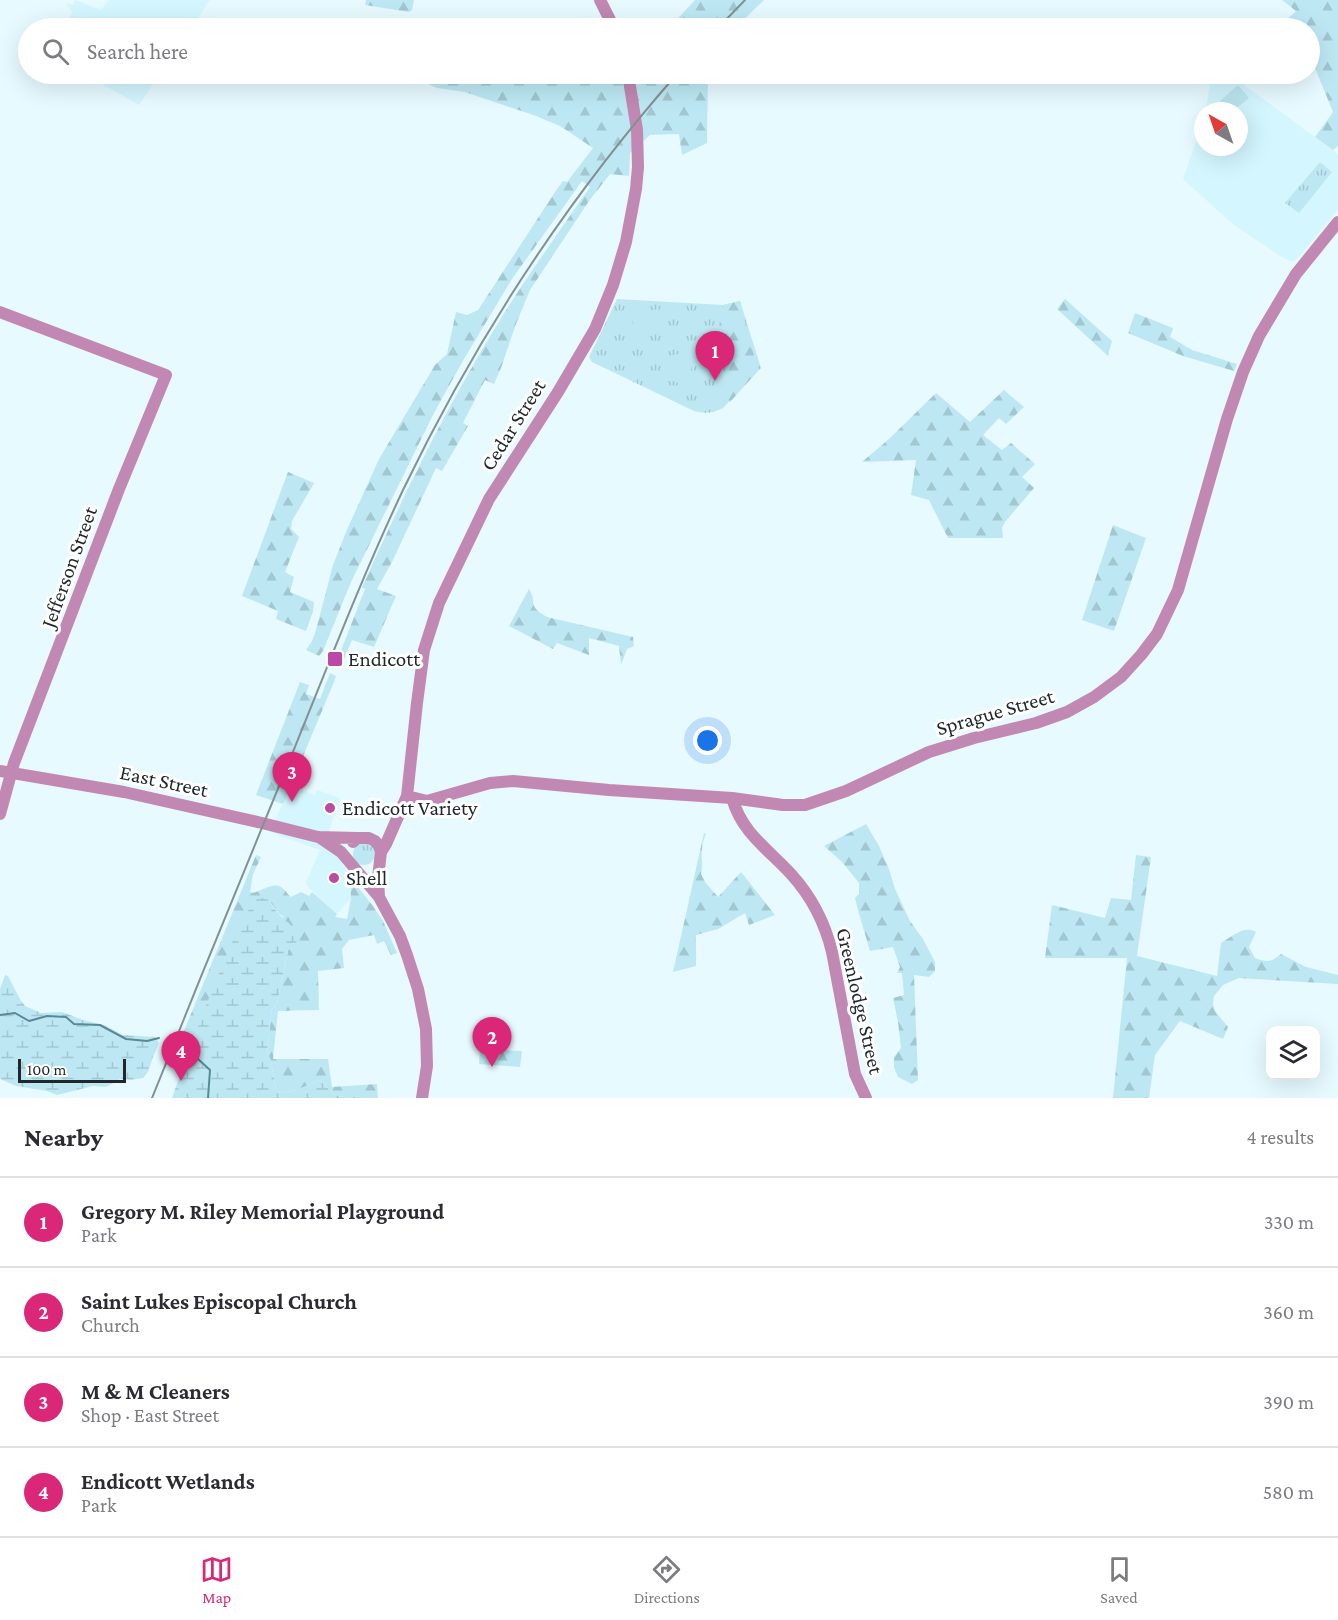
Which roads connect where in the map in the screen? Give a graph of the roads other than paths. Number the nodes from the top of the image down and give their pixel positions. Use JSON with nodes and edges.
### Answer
{"nodes":[{"id":1,"x":600,"y":0,"type":"edge"},
{"id":2,"x":609,"y":18,"type":"edge"},
{"id":3,"x":630,"y":84,"type":"edge"},
{"id":4,"x":1338,"y":222,"type":"edge"},
{"id":5,"x":0,"y":312,"type":"edge"},
{"id":6,"x":6,"y":772,"type":"edge"},
{"id":7,"x":407,"y":796,"type":"junction"},
{"id":8,"x":732,"y":798,"type":"junction"},
{"id":9,"x":0,"y":814,"type":"edge"},
{"id":10,"x":393,"y":825,"type":"junction"},
{"id":11,"x":318,"y":837,"type":"junction"},
{"id":12,"x":363,"y":838,"type":"junction"},
{"id":13,"x":380,"y":857,"type":"junction"},
{"id":14,"x":348,"y":859,"type":"junction"},
{"id":15,"x":356,"y":870,"type":"junction"},
{"id":16,"x":378,"y":897,"type":"junction"},
{"id":17,"x":422,"y":1098,"type":"edge"},
{"id":18,"x":866,"y":1098,"type":"edge"}],
"edges":[{"from":1,"to":2,"type":"main road"},
{"from":3,"to":7,"type":"main road","name":"Cedar Street"},
{"from":4,"to":8,"type":"main road","name":"Sprague Street"},
{"from":5,"to":6,"type":"main road","name":"Jefferson Street"},
{"from":6,"to":9,"type":"main road","name":"Jefferson Street"},
{"from":6,"to":11,"type":"main road","name":"East Street"},
{"from":7,"to":8,"type":"main road","name":"Sprague Street"},
{"from":7,"to":10,"type":"main road"},
{"from":8,"to":18,"type":"main road","name":"Greenlodge Street"},
{"from":10,"to":12,"type":"main road"},
{"from":10,"to":13,"type":"main road"},
{"from":11,"to":12,"type":"main road","name":"East Street"},
{"from":11,"to":14,"type":"main road","name":"East Street"},
{"from":12,"to":13,"type":"main road"},
{"from":12,"to":14,"type":"main road"},
{"from":13,"to":15,"type":"main road"},
{"from":13,"to":16,"type":"main road"},
{"from":14,"to":15,"type":"main road"},
{"from":15,"to":16,"type":"main road"},
{"from":16,"to":17,"type":"main road"}]}
